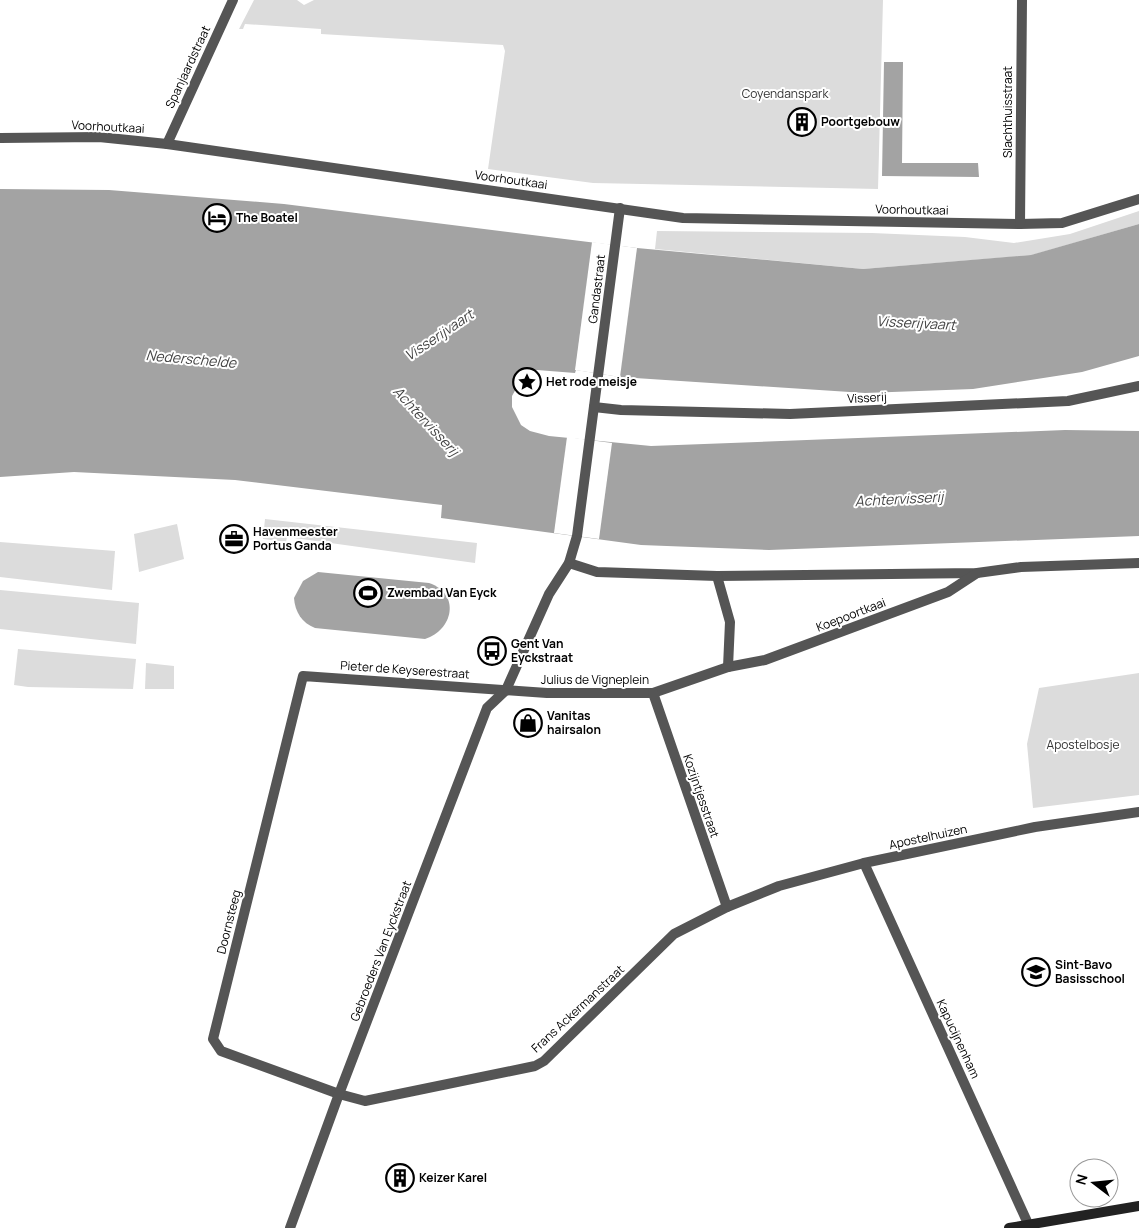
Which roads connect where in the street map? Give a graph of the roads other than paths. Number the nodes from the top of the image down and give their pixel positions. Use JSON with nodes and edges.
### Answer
{"nodes":[{"id":1,"x":233,"y":0,"type":"edge"},
{"id":2,"x":1022,"y":0,"type":"edge"},
{"id":3,"x":0,"y":138,"type":"edge"},
{"id":4,"x":167,"y":144,"type":"junction"},
{"id":5,"x":1139,"y":199,"type":"edge"},
{"id":6,"x":620,"y":208,"type":"junction"},
{"id":7,"x":1020,"y":224,"type":"junction"},
{"id":8,"x":1139,"y":386,"type":"edge"},
{"id":9,"x":594,"y":407,"type":"junction"},
{"id":10,"x":569,"y":563,"type":"junction"},
{"id":11,"x":1139,"y":563,"type":"edge"},
{"id":12,"x":977,"y":573,"type":"junction"},
{"id":13,"x":717,"y":576,"type":"junction"},
{"id":14,"x":728,"y":666,"type":"junction"},
{"id":15,"x":303,"y":676,"type":"joint"},
{"id":16,"x":506,"y":690,"type":"junction"},
{"id":17,"x":653,"y":693,"type":"junction"},
{"id":18,"x":1139,"y":812,"type":"edge"},
{"id":19,"x":864,"y":863,"type":"junction"},
{"id":20,"x":727,"y":907,"type":"junction"},
{"id":21,"x":339,"y":1094,"type":"junction"},
{"id":22,"x":1139,"y":1206,"type":"edge"},
{"id":23,"x":1029,"y":1226,"type":"edge"},
{"id":24,"x":290,"y":1228,"type":"edge"},
{"id":25,"x":1009,"y":1228,"type":"edge"}],
"edges":[{"from":1,"to":4,"type":"street","name":"Spanjaardstraat"},
{"from":2,"to":7,"type":"street","name":"Slachthuisstraat"},
{"from":3,"to":4,"type":"street","name":"Voorhoutkaai"},
{"from":4,"to":6,"type":"street","name":"Voorhoutkaai"},
{"from":5,"to":7,"type":"street","name":"Voorhoutkaai"},
{"from":6,"to":7,"type":"street","name":"Voorhoutkaai"},
{"from":6,"to":9,"type":"street","name":"Gandastraat"},
{"from":8,"to":9,"type":"street","name":"Visserij"},
{"from":9,"to":10,"type":"street"},
{"from":10,"to":13,"type":"street"},
{"from":10,"to":16,"type":"street"},
{"from":11,"to":12,"type":"street","name":"Koepoortkaai"},
{"from":12,"to":13,"type":"street","name":"Koepoortkaai"},
{"from":12,"to":14,"type":"street","name":"Koepoortkaai"},
{"from":13,"to":14,"type":"street"},
{"from":14,"to":17,"type":"street","name":"Julius de Vigneplein"},
{"from":15,"to":16,"type":"street","name":"Pieter de Keyserestraat"},
{"from":15,"to":21,"type":"street","name":"Doornsteeg"},
{"from":16,"to":17,"type":"street","name":"Julius de Vigneplein"},
{"from":16,"to":21,"type":"street","name":"Gebroeders Van Eyckstraat"},
{"from":17,"to":20,"type":"street","name":"Kozijntjesstraat"},
{"from":18,"to":19,"type":"street","name":"Apostelhuizen"},
{"from":19,"to":20,"type":"street","name":"Apostelhuizen"},
{"from":19,"to":23,"type":"street","name":"Kapucijnenham"},
{"from":20,"to":21,"type":"street","name":"Frans Ackermanstraat"},
{"from":21,"to":24,"type":"street","name":"Gebroeders Van Eyckstraat"},
{"from":22,"to":23,"type":"street"},
{"from":23,"to":25,"type":"street"}]}
